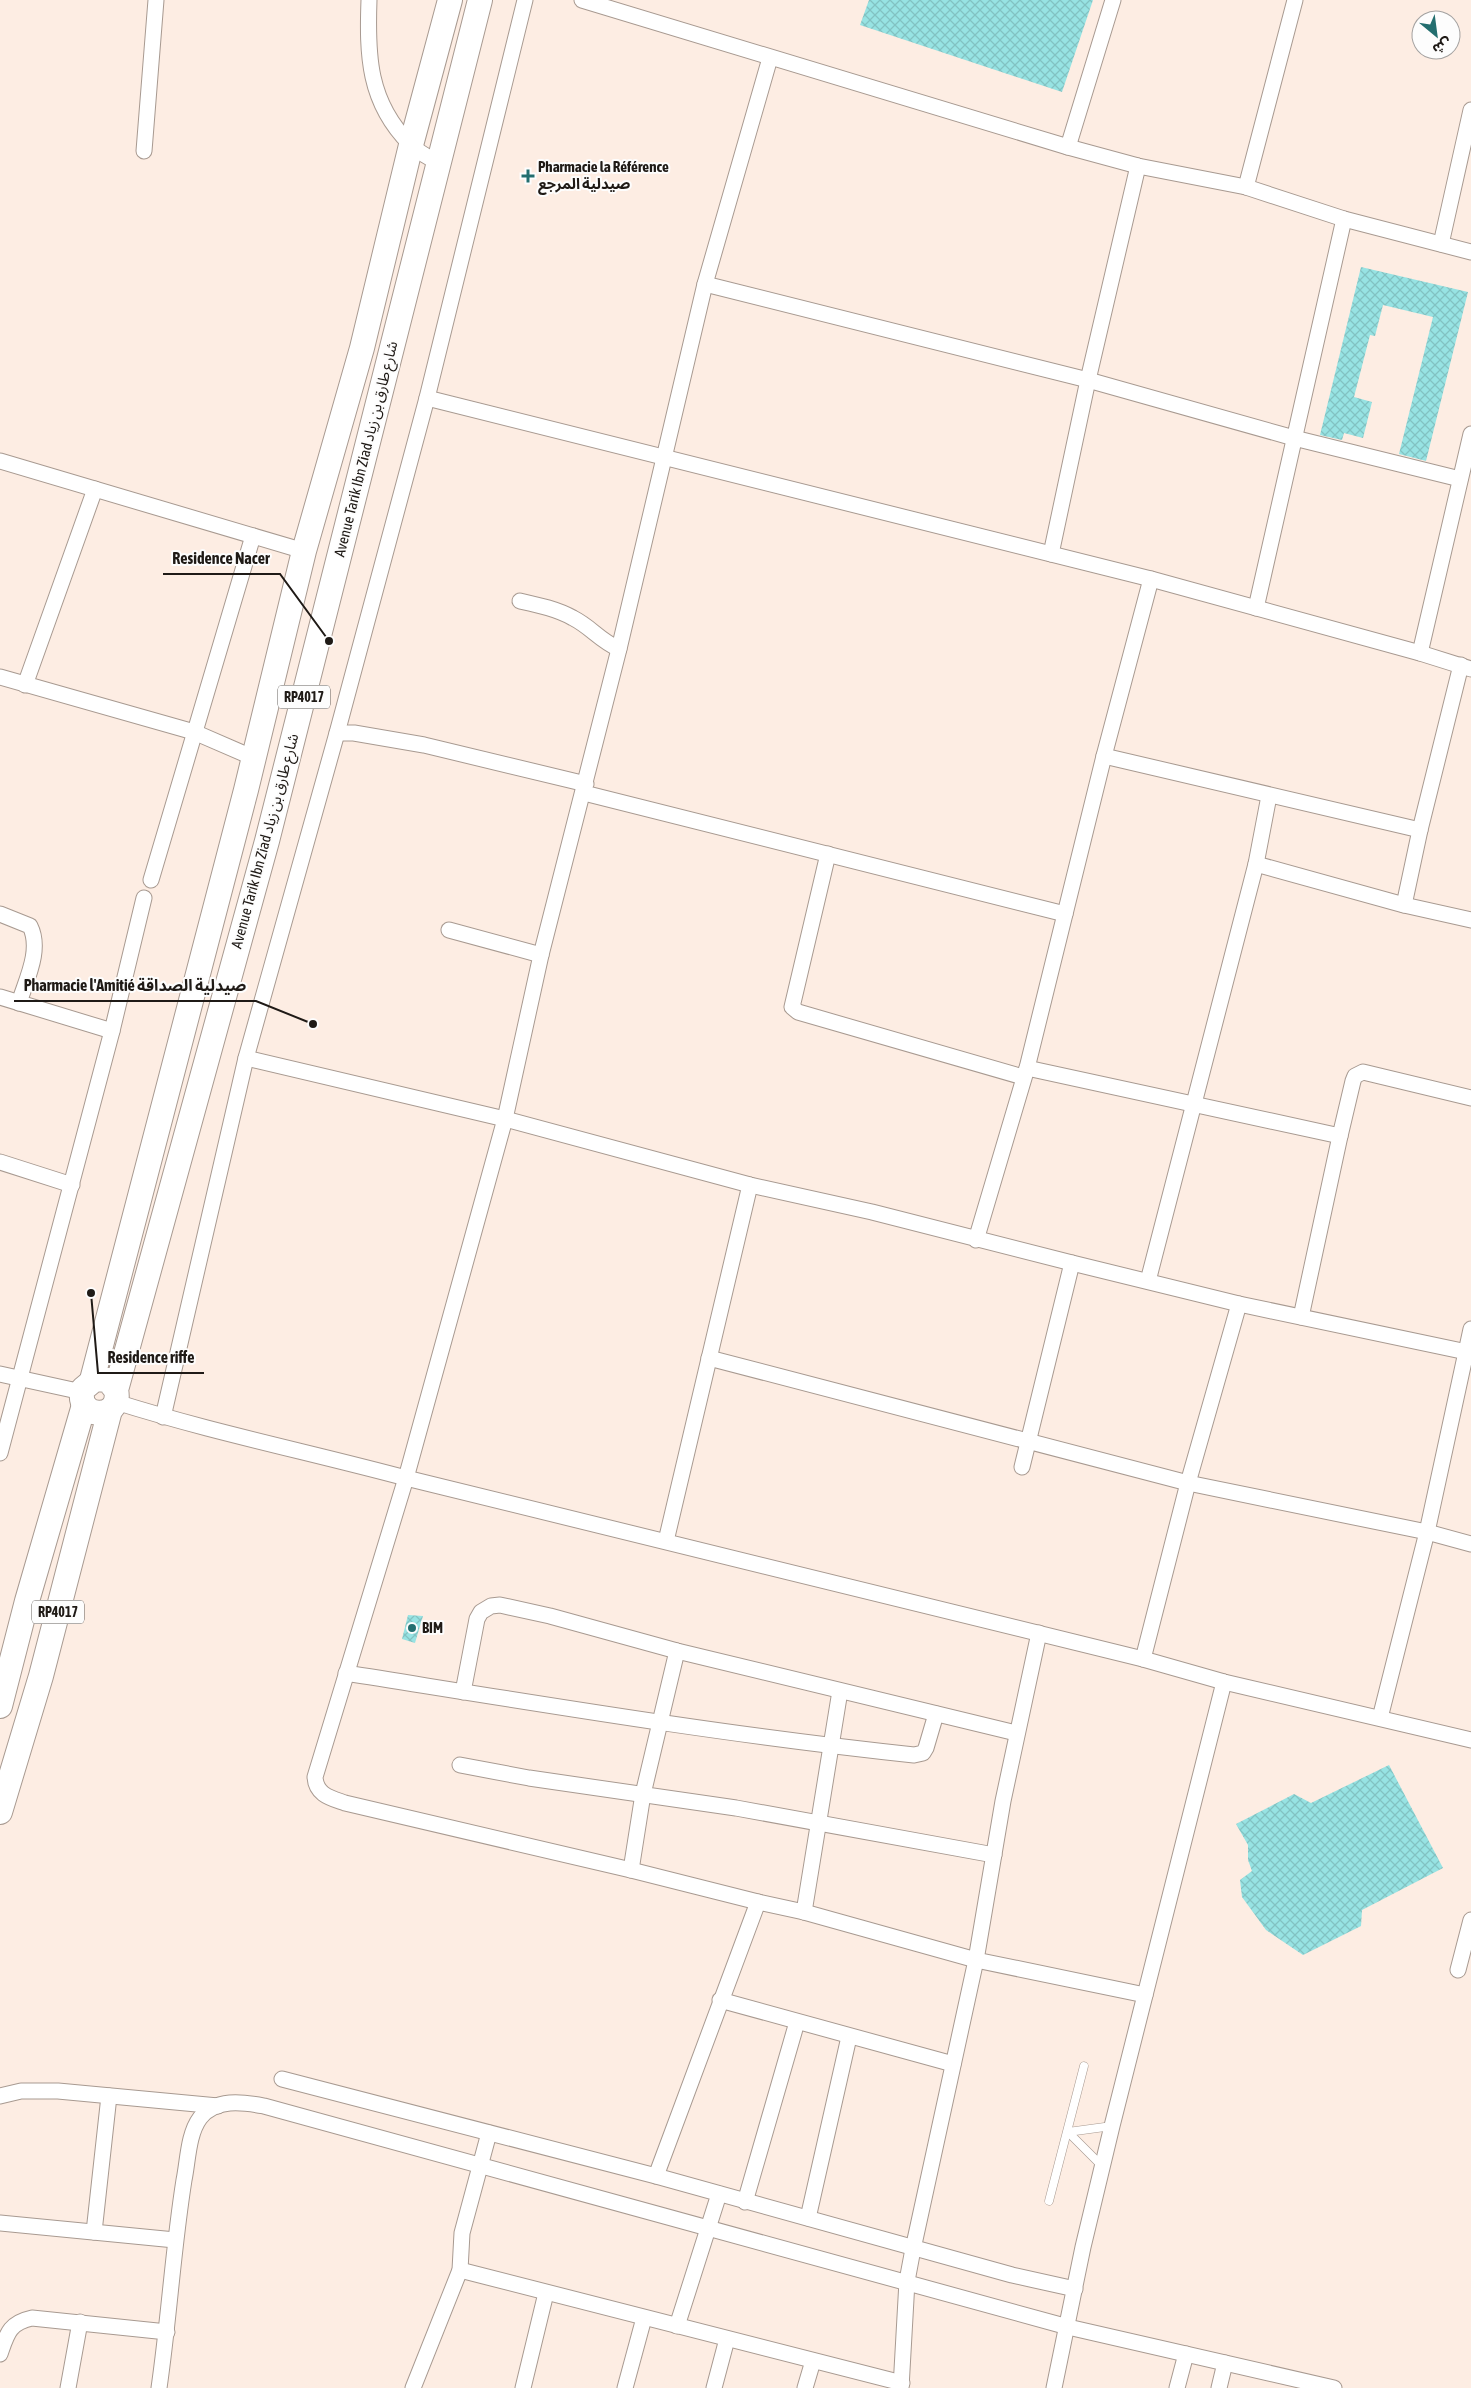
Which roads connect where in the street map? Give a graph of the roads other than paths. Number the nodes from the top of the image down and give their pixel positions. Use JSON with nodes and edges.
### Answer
{"nodes":[{"id":1,"x":156,"y":0,"type":"edge"},
{"id":2,"x":369,"y":0,"type":"edge"},
{"id":3,"x":450,"y":0,"type":"edge"},
{"id":4,"x":480,"y":0,"type":"edge"},
{"id":5,"x":525,"y":0,"type":"edge"},
{"id":6,"x":582,"y":0,"type":"edge"},
{"id":7,"x":1113,"y":0,"type":"edge"},
{"id":8,"x":1295,"y":0,"type":"edge"},
{"id":9,"x":770,"y":58,"type":"junction"},
{"id":10,"x":1471,"y":110,"type":"edge"},
{"id":11,"x":1468,"y":136,"type":"edge"},
{"id":12,"x":410,"y":145,"type":"junction"},
{"id":13,"x":1068,"y":147,"type":"junction"},
{"id":14,"x":144,"y":151,"type":"dead end"},
{"id":15,"x":438,"y":164,"type":"junction"},
{"id":16,"x":1138,"y":166,"type":"junction"},
{"id":17,"x":1246,"y":187,"type":"junction"},
{"id":18,"x":1344,"y":219,"type":"junction"},
{"id":19,"x":1441,"y":244,"type":"junction"},
{"id":20,"x":1471,"y":252,"type":"edge"},
{"id":21,"x":705,"y":284,"type":"junction"},
{"id":22,"x":1088,"y":380,"type":"junction"},
{"id":23,"x":427,"y":398,"type":"junction"},
{"id":24,"x":1471,"y":434,"type":"edge"},
{"id":25,"x":1294,"y":438,"type":"junction"},
{"id":26,"x":666,"y":457,"type":"junction"},
{"id":27,"x":0,"y":461,"type":"edge"},
{"id":28,"x":1460,"y":479,"type":"junction"},
{"id":29,"x":95,"y":489,"type":"junction"},
{"id":30,"x":253,"y":536,"type":"junction"},
{"id":31,"x":304,"y":551,"type":"junction"},
{"id":32,"x":1051,"y":554,"type":"junction"},
{"id":33,"x":1151,"y":579,"type":"junction"},
{"id":34,"x":520,"y":601,"type":"dead end"},
{"id":35,"x":1256,"y":608,"type":"junction"},
{"id":36,"x":619,"y":649,"type":"junction"},
{"id":37,"x":1420,"y":653,"type":"junction"},
{"id":38,"x":1466,"y":667,"type":"edge"},
{"id":39,"x":0,"y":677,"type":"edge"},
{"id":40,"x":25,"y":685,"type":"junction"},
{"id":41,"x":194,"y":732,"type":"junction"},
{"id":42,"x":337,"y":733,"type":"junction"},
{"id":43,"x":1104,"y":756,"type":"junction"},
{"id":44,"x":254,"y":758,"type":"junction"},
{"id":45,"x":585,"y":789,"type":"junction"},
{"id":46,"x":1269,"y":796,"type":"junction"},
{"id":47,"x":1420,"y":830,"type":"junction"},
{"id":48,"x":828,"y":854,"type":"junction"},
{"id":49,"x":1256,"y":864,"type":"junction"},
{"id":50,"x":151,"y":880,"type":"dead end"},
{"id":51,"x":144,"y":898,"type":"dead end"},
{"id":52,"x":1404,"y":905,"type":"junction"},
{"id":53,"x":0,"y":914,"type":"edge"},
{"id":54,"x":1065,"y":914,"type":"junction"},
{"id":55,"x":1471,"y":920,"type":"edge"},
{"id":56,"x":449,"y":930,"type":"dead end"},
{"id":57,"x":541,"y":955,"type":"junction"},
{"id":58,"x":0,"y":997,"type":"edge"},
{"id":59,"x":19,"y":1003,"type":"junction"},
{"id":60,"x":112,"y":1031,"type":"junction"},
{"id":61,"x":246,"y":1058,"type":"junction"},
{"id":62,"x":1025,"y":1073,"type":"junction"},
{"id":63,"x":1471,"y":1098,"type":"edge"},
{"id":64,"x":1196,"y":1104,"type":"junction"},
{"id":65,"x":505,"y":1119,"type":"junction"},
{"id":66,"x":1340,"y":1136,"type":"junction"},
{"id":67,"x":0,"y":1162,"type":"edge"},
{"id":68,"x":72,"y":1185,"type":"junction"},
{"id":69,"x":750,"y":1185,"type":"junction"},
{"id":70,"x":976,"y":1240,"type":"junction"},
{"id":71,"x":1072,"y":1263,"type":"junction"},
{"id":72,"x":1148,"y":1282,"type":"junction"},
{"id":73,"x":1240,"y":1304,"type":"junction"},
{"id":74,"x":1301,"y":1317,"type":"junction"},
{"id":75,"x":1471,"y":1329,"type":"edge"},
{"id":76,"x":1468,"y":1352,"type":"edge"},
{"id":77,"x":709,"y":1358,"type":"junction"},
{"id":78,"x":0,"y":1374,"type":"edge"},
{"id":79,"x":21,"y":1379,"type":"junction"},
{"id":80,"x":86,"y":1392,"type":"junction"},
{"id":81,"x":114,"y":1401,"type":"junction"},
{"id":82,"x":163,"y":1417,"type":"junction"},
{"id":83,"x":1028,"y":1441,"type":"junction"},
{"id":84,"x":0,"y":1453,"type":"edge"},
{"id":85,"x":1022,"y":1467,"type":"dead end"},
{"id":86,"x":406,"y":1478,"type":"junction"},
{"id":87,"x":1188,"y":1483,"type":"junction"},
{"id":88,"x":1427,"y":1532,"type":"junction"},
{"id":89,"x":666,"y":1541,"type":"junction"},
{"id":90,"x":1471,"y":1544,"type":"edge"},
{"id":91,"x":1039,"y":1633,"type":"junction"},
{"id":92,"x":677,"y":1651,"type":"junction"},
{"id":93,"x":1143,"y":1658,"type":"junction"},
{"id":94,"x":346,"y":1673,"type":"junction"},
{"id":95,"x":1224,"y":1682,"type":"junction"},
{"id":96,"x":840,"y":1691,"type":"junction"},
{"id":97,"x":463,"y":1692,"type":"junction"},
{"id":98,"x":0,"y":1706,"type":"edge"},
{"id":99,"x":936,"y":1714,"type":"junction"},
{"id":100,"x":1380,"y":1718,"type":"junction"},
{"id":101,"x":659,"y":1722,"type":"junction"},
{"id":102,"x":1016,"y":1733,"type":"junction"},
{"id":103,"x":1471,"y":1740,"type":"edge"},
{"id":104,"x":831,"y":1747,"type":"junction"},
{"id":105,"x":460,"y":1765,"type":"dead end"},
{"id":106,"x":643,"y":1794,"type":"junction"},
{"id":107,"x":0,"y":1812,"type":"edge"},
{"id":108,"x":818,"y":1823,"type":"junction"},
{"id":109,"x":994,"y":1856,"type":"junction"},
{"id":110,"x":631,"y":1870,"type":"junction"},
{"id":111,"x":758,"y":1902,"type":"junction"},
{"id":112,"x":804,"y":1912,"type":"junction"},
{"id":113,"x":1471,"y":1920,"type":"edge"},
{"id":114,"x":976,"y":1960,"type":"junction"},
{"id":115,"x":1458,"y":1970,"type":"dead end"},
{"id":116,"x":1145,"y":1995,"type":"junction"},
{"id":117,"x":720,"y":2000,"type":"junction"},
{"id":118,"x":797,"y":2022,"type":"junction"},
{"id":119,"x":849,"y":2037,"type":"junction"},
{"id":120,"x":953,"y":2064,"type":"junction"},
{"id":121,"x":1084,"y":2066,"type":"dead end"},
{"id":122,"x":282,"y":2079,"type":"dead end"},
{"id":123,"x":0,"y":2096,"type":"edge"},
{"id":124,"x":109,"y":2096,"type":"junction"},
{"id":125,"x":218,"y":2106,"type":"junction"},
{"id":126,"x":1112,"y":2126,"type":"junction"},
{"id":127,"x":1068,"y":2132,"type":"junction"},
{"id":128,"x":489,"y":2133,"type":"junction"},
{"id":129,"x":480,"y":2165,"type":"junction"},
{"id":130,"x":1103,"y":2166,"type":"junction"},
{"id":131,"x":656,"y":2176,"type":"junction"},
{"id":132,"x":719,"y":2194,"type":"junction"},
{"id":133,"x":1049,"y":2201,"type":"dead end"},
{"id":134,"x":745,"y":2202,"type":"junction"},
{"id":135,"x":808,"y":2218,"type":"junction"},
{"id":136,"x":0,"y":2223,"type":"edge"},
{"id":137,"x":709,"y":2229,"type":"junction"},
{"id":138,"x":94,"y":2232,"type":"junction"},
{"id":139,"x":175,"y":2240,"type":"junction"},
{"id":140,"x":913,"y":2249,"type":"junction"},
{"id":141,"x":460,"y":2270,"type":"junction"},
{"id":142,"x":907,"y":2281,"type":"junction"},
{"id":143,"x":1075,"y":2289,"type":"junction"},
{"id":144,"x":546,"y":2293,"type":"junction"},
{"id":145,"x":644,"y":2318,"type":"junction"},
{"id":146,"x":80,"y":2322,"type":"junction"},
{"id":147,"x":677,"y":2326,"type":"junction"},
{"id":148,"x":1068,"y":2327,"type":"junction"},
{"id":149,"x":167,"y":2332,"type":"junction"},
{"id":150,"x":727,"y":2339,"type":"junction"},
{"id":151,"x":0,"y":2354,"type":"edge"},
{"id":152,"x":1186,"y":2354,"type":"junction"},
{"id":153,"x":812,"y":2361,"type":"junction"},
{"id":154,"x":1225,"y":2363,"type":"junction"},
{"id":155,"x":901,"y":2386,"type":"edge"},
{"id":156,"x":68,"y":2388,"type":"edge"},
{"id":157,"x":159,"y":2388,"type":"edge"},
{"id":158,"x":413,"y":2388,"type":"edge"},
{"id":159,"x":523,"y":2388,"type":"edge"},
{"id":160,"x":625,"y":2388,"type":"edge"},
{"id":161,"x":714,"y":2388,"type":"edge"},
{"id":162,"x":805,"y":2388,"type":"edge"},
{"id":163,"x":1054,"y":2388,"type":"edge"},
{"id":164,"x":1177,"y":2388,"type":"edge"},
{"id":165,"x":1219,"y":2388,"type":"edge"},
{"id":166,"x":1334,"y":2388,"type":"edge"}],
"edges":[{"from":1,"to":14,"type":"street"},
{"from":2,"to":12,"type":"street"},
{"from":3,"to":12,"type":"main road","name":"Avenue Tarik Ibn Ziad شارع طارق بن زياد","number":"RP4017"},
{"from":4,"to":15,"type":"main road","name":"Avenue Tarik Ibn Ziad شارع طارق بن زياد","number":"RP4017"},
{"from":5,"to":23,"type":"street"},
{"from":6,"to":9,"type":"street"},
{"from":7,"to":13,"type":"street"},
{"from":8,"to":17,"type":"street"},
{"from":9,"to":13,"type":"street"},
{"from":9,"to":21,"type":"street"},
{"from":10,"to":11,"type":"street"},
{"from":11,"to":19,"type":"street"},
{"from":12,"to":15,"type":"street"},
{"from":12,"to":31,"type":"main road","name":"Avenue Tarik Ibn Ziad شارع طارق بن زياد","number":"RP4017"},
{"from":13,"to":16,"type":"street"},
{"from":15,"to":81,"type":"main road","name":"Avenue Tarik Ibn Ziad شارع طارق بن زياد","number":"RP4017"},
{"from":16,"to":17,"type":"street"},
{"from":16,"to":22,"type":"street"},
{"from":17,"to":18,"type":"street"},
{"from":18,"to":19,"type":"street"},
{"from":18,"to":25,"type":"street"},
{"from":19,"to":20,"type":"street"},
{"from":21,"to":22,"type":"street"},
{"from":21,"to":26,"type":"street"},
{"from":22,"to":25,"type":"street"},
{"from":22,"to":32,"type":"street"},
{"from":23,"to":26,"type":"street"},
{"from":23,"to":42,"type":"street"},
{"from":24,"to":28,"type":"street"},
{"from":25,"to":28,"type":"street"},
{"from":25,"to":35,"type":"street"},
{"from":26,"to":32,"type":"street"},
{"from":26,"to":36,"type":"street"},
{"from":27,"to":29,"type":"street"},
{"from":28,"to":37,"type":"street"},
{"from":29,"to":30,"type":"street"},
{"from":29,"to":40,"type":"street"},
{"from":30,"to":31,"type":"street"},
{"from":30,"to":41,"type":"street"},
{"from":31,"to":44,"type":"main road","name":"Avenue Tarik Ibn Ziad شارع طارق بن زياد","number":"RP4017"},
{"from":32,"to":33,"type":"street"},
{"from":33,"to":35,"type":"street"},
{"from":33,"to":43,"type":"street"},
{"from":34,"to":36,"type":"street"},
{"from":35,"to":37,"type":"street"},
{"from":36,"to":45,"type":"street"},
{"from":37,"to":38,"type":"street"},
{"from":38,"to":47,"type":"street"},
{"from":39,"to":40,"type":"street"},
{"from":40,"to":41,"type":"street"},
{"from":41,"to":44,"type":"street"},
{"from":41,"to":50,"type":"street"},
{"from":42,"to":45,"type":"street"},
{"from":42,"to":61,"type":"street"},
{"from":43,"to":46,"type":"street"},
{"from":43,"to":54,"type":"street"},
{"from":44,"to":80,"type":"main road","name":"Avenue Tarik Ibn Ziad شارع طارق بن زياد","number":"RP4017"},
{"from":45,"to":48,"type":"street"},
{"from":45,"to":57,"type":"street"},
{"from":46,"to":47,"type":"street"},
{"from":46,"to":49,"type":"street"},
{"from":47,"to":52,"type":"street"},
{"from":48,"to":54,"type":"street"},
{"from":48,"to":62,"type":"street"},
{"from":49,"to":52,"type":"street"},
{"from":49,"to":64,"type":"street"},
{"from":51,"to":60,"type":"street"},
{"from":52,"to":55,"type":"street"},
{"from":53,"to":59,"type":"street"},
{"from":54,"to":62,"type":"street"},
{"from":56,"to":57,"type":"street"},
{"from":57,"to":65,"type":"street"},
{"from":58,"to":59,"type":"street"},
{"from":59,"to":60,"type":"street"},
{"from":60,"to":68,"type":"street"},
{"from":61,"to":65,"type":"street"},
{"from":61,"to":82,"type":"street"},
{"from":62,"to":64,"type":"street"},
{"from":62,"to":70,"type":"street"},
{"from":63,"to":66,"type":"street"},
{"from":64,"to":66,"type":"street"},
{"from":64,"to":72,"type":"street"},
{"from":65,"to":69,"type":"street"},
{"from":65,"to":86,"type":"street"},
{"from":66,"to":74,"type":"street"},
{"from":67,"to":68,"type":"street"},
{"from":68,"to":79,"type":"street"},
{"from":69,"to":70,"type":"street"},
{"from":69,"to":77,"type":"street"},
{"from":70,"to":71,"type":"street"},
{"from":71,"to":72,"type":"street"},
{"from":71,"to":83,"type":"street"},
{"from":72,"to":73,"type":"street"},
{"from":73,"to":74,"type":"street"},
{"from":73,"to":87,"type":"street"},
{"from":74,"to":76,"type":"street"},
{"from":75,"to":76,"type":"street"},
{"from":76,"to":88,"type":"street"},
{"from":77,"to":83,"type":"street"},
{"from":77,"to":89,"type":"street"},
{"from":78,"to":79,"type":"street"},
{"from":79,"to":80,"type":"street"},
{"from":79,"to":84,"type":"street"},
{"from":80,"to":81,"type":"main road"},
{"from":80,"to":81,"type":"main road"},
{"from":80,"to":98,"type":"main road","name":"Avenue Tarik Ibn Ziad شارع طارق بن زياد","number":"RP4017"},
{"from":81,"to":82,"type":"street"},
{"from":81,"to":107,"type":"main road","name":"Avenue Tarik Ibn Ziad شارع طارق بن زياد","number":"RP4017"},
{"from":82,"to":86,"type":"street"},
{"from":83,"to":85,"type":"street"},
{"from":83,"to":87,"type":"street"},
{"from":86,"to":89,"type":"street"},
{"from":86,"to":94,"type":"street"},
{"from":87,"to":88,"type":"street"},
{"from":87,"to":93,"type":"street"},
{"from":88,"to":90,"type":"street"},
{"from":88,"to":100,"type":"street"},
{"from":89,"to":91,"type":"street"},
{"from":91,"to":93,"type":"street"},
{"from":91,"to":102,"type":"street"},
{"from":92,"to":96,"type":"street"},
{"from":92,"to":97,"type":"street"},
{"from":92,"to":101,"type":"street"},
{"from":93,"to":95,"type":"street"},
{"from":94,"to":97,"type":"street"},
{"from":94,"to":110,"type":"street"},
{"from":95,"to":100,"type":"street"},
{"from":95,"to":116,"type":"street"},
{"from":96,"to":99,"type":"street"},
{"from":96,"to":104,"type":"street"},
{"from":97,"to":101,"type":"street"},
{"from":99,"to":102,"type":"street"},
{"from":99,"to":104,"type":"street"},
{"from":100,"to":103,"type":"street"},
{"from":101,"to":104,"type":"street"},
{"from":101,"to":106,"type":"street"},
{"from":102,"to":109,"type":"street"},
{"from":104,"to":108,"type":"street"},
{"from":105,"to":106,"type":"street"},
{"from":106,"to":108,"type":"street"},
{"from":106,"to":110,"type":"street"},
{"from":108,"to":109,"type":"street"},
{"from":108,"to":112,"type":"street"},
{"from":109,"to":114,"type":"street"},
{"from":110,"to":111,"type":"street"},
{"from":111,"to":112,"type":"street"},
{"from":111,"to":117,"type":"street"},
{"from":112,"to":114,"type":"street"},
{"from":113,"to":115,"type":"street"},
{"from":114,"to":116,"type":"street"},
{"from":114,"to":120,"type":"street"},
{"from":116,"to":126,"type":"street"},
{"from":117,"to":118,"type":"street"},
{"from":117,"to":131,"type":"street"},
{"from":118,"to":119,"type":"street"},
{"from":118,"to":134,"type":"street"},
{"from":119,"to":120,"type":"street"},
{"from":119,"to":135,"type":"street"},
{"from":120,"to":140,"type":"street"},
{"from":121,"to":127,"type":"lane"},
{"from":122,"to":128,"type":"street"},
{"from":123,"to":124,"type":"street"},
{"from":124,"to":125,"type":"street"},
{"from":124,"to":138,"type":"street"},
{"from":125,"to":129,"type":"street"},
{"from":125,"to":139,"type":"street"},
{"from":126,"to":127,"type":"lane"},
{"from":126,"to":130,"type":"street"},
{"from":127,"to":130,"type":"lane"},
{"from":127,"to":133,"type":"lane"},
{"from":128,"to":129,"type":"street"},
{"from":128,"to":131,"type":"street"},
{"from":129,"to":137,"type":"street"},
{"from":129,"to":141,"type":"street"},
{"from":130,"to":143,"type":"street"},
{"from":131,"to":132,"type":"street"},
{"from":132,"to":134,"type":"street"},
{"from":132,"to":137,"type":"street"},
{"from":134,"to":135,"type":"street"},
{"from":135,"to":140,"type":"street"},
{"from":136,"to":138,"type":"street"},
{"from":137,"to":142,"type":"street"},
{"from":137,"to":147,"type":"street"},
{"from":138,"to":139,"type":"street"},
{"from":139,"to":149,"type":"street"},
{"from":140,"to":142,"type":"street"},
{"from":140,"to":143,"type":"street"},
{"from":141,"to":144,"type":"street"},
{"from":141,"to":158,"type":"street"},
{"from":142,"to":148,"type":"street"},
{"from":142,"to":155,"type":"street"},
{"from":143,"to":148,"type":"street"},
{"from":144,"to":145,"type":"street"},
{"from":144,"to":159,"type":"street"},
{"from":145,"to":147,"type":"street"},
{"from":145,"to":160,"type":"street"},
{"from":146,"to":149,"type":"street"},
{"from":146,"to":151,"type":"street"},
{"from":146,"to":156,"type":"street"},
{"from":147,"to":150,"type":"street"},
{"from":148,"to":152,"type":"street"},
{"from":148,"to":163,"type":"street"},
{"from":149,"to":157,"type":"street"},
{"from":150,"to":153,"type":"street"},
{"from":150,"to":161,"type":"street"},
{"from":152,"to":154,"type":"street"},
{"from":152,"to":164,"type":"street"},
{"from":153,"to":155,"type":"street"},
{"from":153,"to":162,"type":"street"},
{"from":154,"to":165,"type":"street"},
{"from":154,"to":166,"type":"street"}]}
